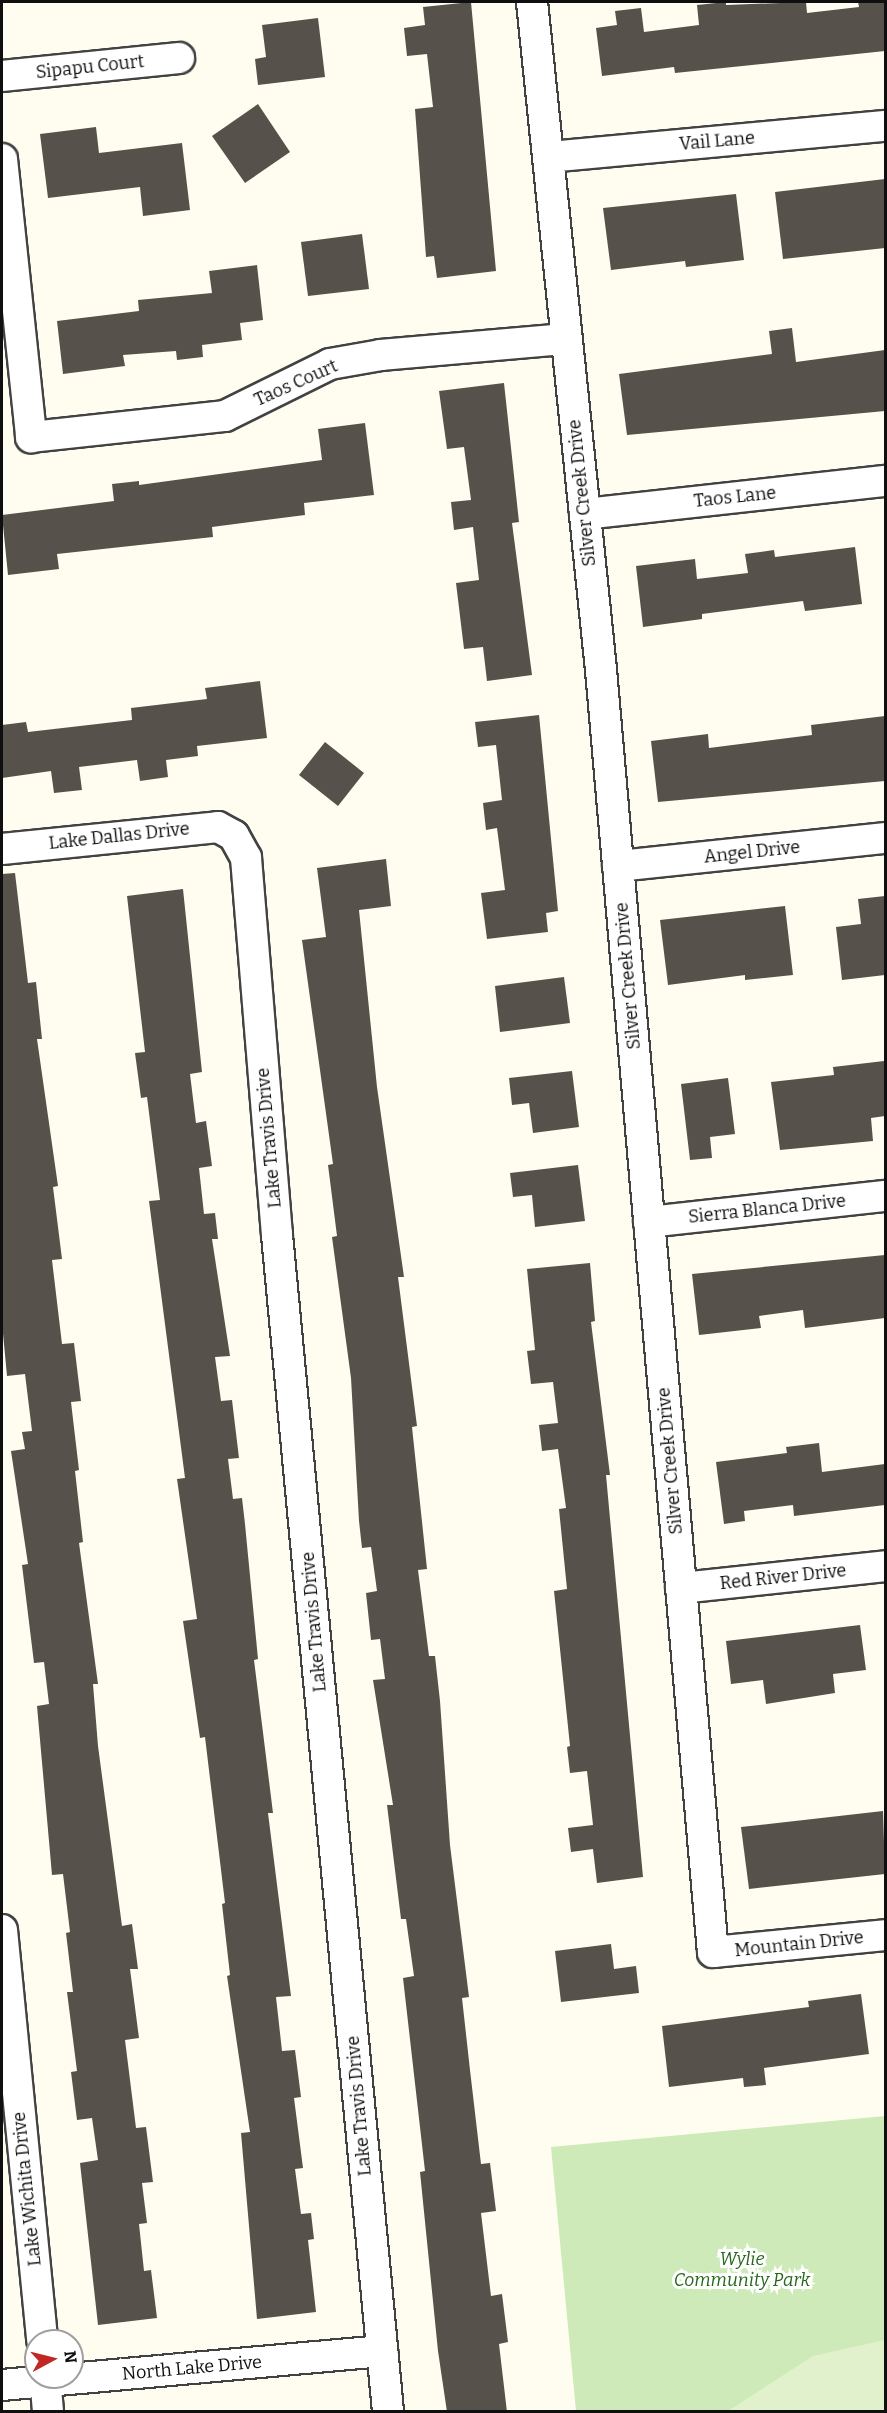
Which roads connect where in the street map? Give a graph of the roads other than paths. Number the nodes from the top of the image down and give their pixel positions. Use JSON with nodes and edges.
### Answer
{"nodes":[{"id":1,"x":532,"y":2,"type":"edge"},
{"id":2,"x":179,"y":58,"type":"dead end"},
{"id":3,"x":2,"y":76,"type":"edge"},
{"id":4,"x":885,"y":126,"type":"edge"},
{"id":5,"x":549,"y":157,"type":"junction"},
{"id":6,"x":2,"y":159,"type":"edge"},
{"id":7,"x":565,"y":339,"type":"junction"},
{"id":8,"x":885,"y":481,"type":"edge"},
{"id":9,"x":585,"y":514,"type":"junction"},
{"id":10,"x":234,"y":836,"type":"joint"},
{"id":11,"x":885,"y":838,"type":"edge"},
{"id":12,"x":2,"y":849,"type":"edge"},
{"id":13,"x":618,"y":866,"type":"junction"},
{"id":14,"x":885,"y":1196,"type":"edge"},
{"id":15,"x":650,"y":1222,"type":"junction"},
{"id":16,"x":885,"y":1566,"type":"edge"},
{"id":17,"x":681,"y":1588,"type":"junction"},
{"id":18,"x":2,"y":1930,"type":"edge"},
{"id":19,"x":885,"y":1935,"type":"edge"},
{"id":20,"x":713,"y":1952,"type":"joint"},
{"id":21,"x":41,"y":2329,"type":"edge"},
{"id":22,"x":382,"y":2351,"type":"junction"},
{"id":23,"x":84,"y":2376,"type":"edge"},
{"id":24,"x":24,"y":2382,"type":"edge"},
{"id":25,"x":2,"y":2385,"type":"edge"},
{"id":26,"x":46,"y":2389,"type":"edge"},
{"id":27,"x":48,"y":2412,"type":"edge"},
{"id":28,"x":388,"y":2412,"type":"edge"}],
"edges":[{"from":1,"to":5,"type":"street","name":"Silver Creek Drive"},
{"from":2,"to":3,"type":"street","name":"Sipapu Court"},
{"from":4,"to":5,"type":"street","name":"Vail Lane"},
{"from":5,"to":7,"type":"street","name":"Silver Creek Drive"},
{"from":6,"to":7,"type":"street","name":"Taos Court"},
{"from":7,"to":9,"type":"street","name":"Silver Creek Drive"},
{"from":8,"to":9,"type":"street","name":"Taos Lane"},
{"from":9,"to":13,"type":"street","name":"Silver Creek Drive"},
{"from":10,"to":12,"type":"street","name":"Lake Dallas Drive"},
{"from":10,"to":22,"type":"street","name":"Lake Travis Drive"},
{"from":11,"to":13,"type":"street","name":"Angel Drive"},
{"from":13,"to":15,"type":"street","name":"Silver Creek Drive"},
{"from":14,"to":15,"type":"street","name":"Sierra Blanca Drive"},
{"from":15,"to":17,"type":"street","name":"Silver Creek Drive"},
{"from":16,"to":17,"type":"street","name":"Red River Drive"},
{"from":17,"to":20,"type":"street","name":"Silver Creek Drive"},
{"from":18,"to":21,"type":"street","name":"Lake Wichita Drive"},
{"from":19,"to":20,"type":"street","name":"Mountain Drive"},
{"from":22,"to":23,"type":"street","name":"North Lake Drive"},
{"from":22,"to":28,"type":"street","name":"Lake Travis Drive"},
{"from":24,"to":25,"type":"street","name":"North Lake Drive"},
{"from":26,"to":27,"type":"street"}]}
